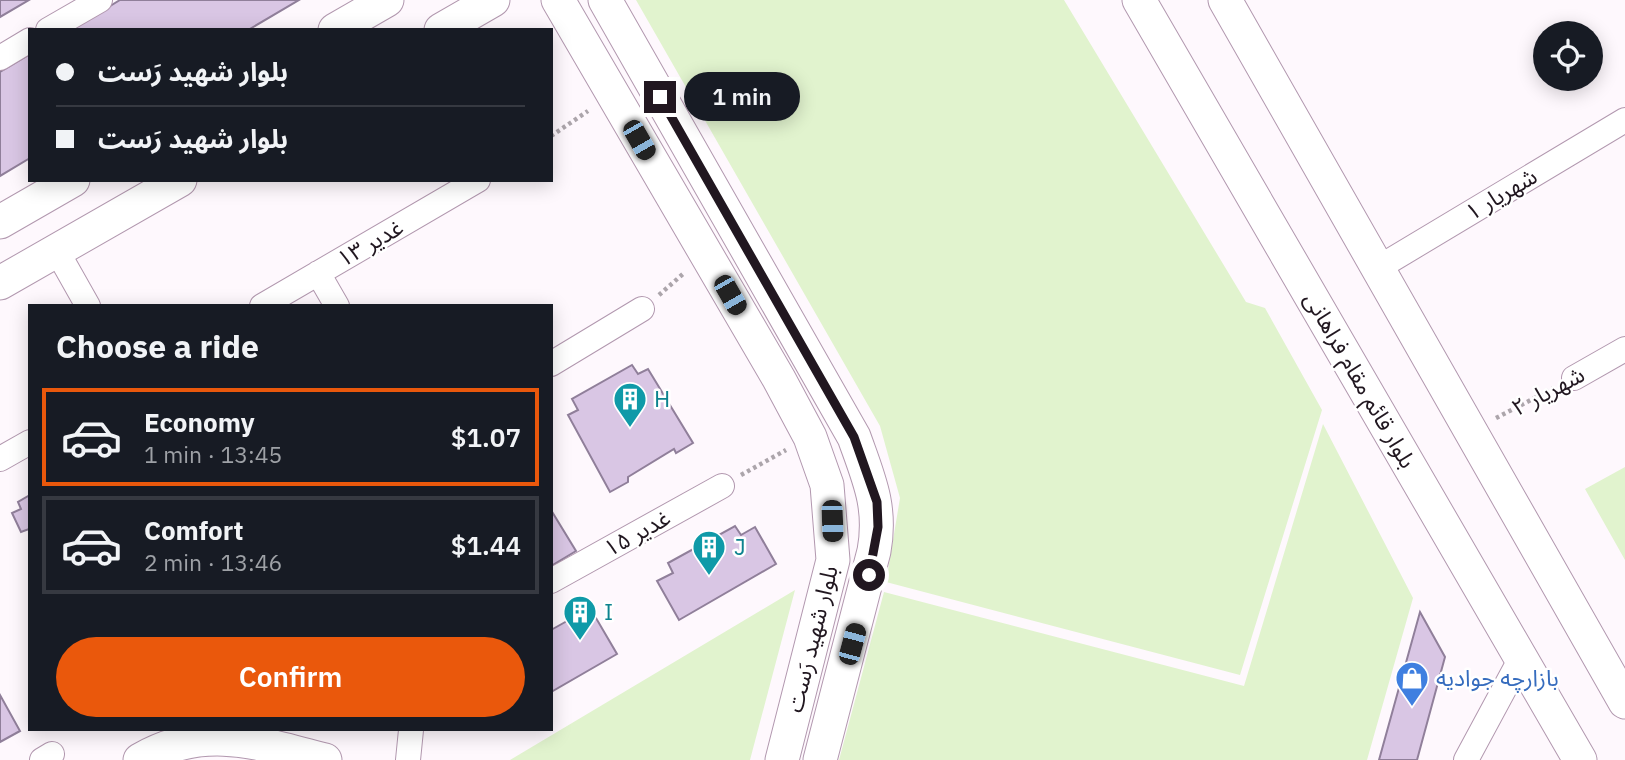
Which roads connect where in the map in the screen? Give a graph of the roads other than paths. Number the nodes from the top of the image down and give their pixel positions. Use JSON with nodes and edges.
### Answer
{"nodes":[{"id":1,"x":100,"y":0,"type":"edge"},
{"id":2,"x":387,"y":0,"type":"edge"},
{"id":3,"x":493,"y":0,"type":"edge"},
{"id":4,"x":558,"y":0,"type":"edge"},
{"id":5,"x":605,"y":0,"type":"edge"},
{"id":6,"x":1123,"y":0,"type":"edge"},
{"id":7,"x":1225,"y":0,"type":"edge"},
{"id":8,"x":1145,"y":10,"type":"edge"},
{"id":9,"x":51,"y":28,"type":"edge"},
{"id":10,"x":338,"y":28,"type":"edge"},
{"id":11,"x":444,"y":28,"type":"edge"},
{"id":12,"x":28,"y":41,"type":"edge"},
{"id":13,"x":0,"y":58,"type":"edge"},
{"id":14,"x":1625,"y":120,"type":"edge"},
{"id":15,"x":70,"y":182,"type":"edge"},
{"id":16,"x":177,"y":182,"type":"edge"},
{"id":17,"x":475,"y":182,"type":"edge"},
{"id":18,"x":0,"y":222,"type":"edge"},
{"id":19,"x":57,"y":251,"type":"junction"},
{"id":20,"x":1378,"y":268,"type":"junction"},
{"id":21,"x":318,"y":273,"type":"junction"},
{"id":22,"x":0,"y":283,"type":"edge"},
{"id":23,"x":87,"y":304,"type":"edge"},
{"id":24,"x":265,"y":304,"type":"edge"},
{"id":25,"x":336,"y":304,"type":"edge"},
{"id":26,"x":642,"y":309,"type":"road end"},
{"id":27,"x":1625,"y":349,"type":"edge"},
{"id":28,"x":553,"y":363,"type":"edge"},
{"id":29,"x":1574,"y":378,"type":"road end"},
{"id":30,"x":28,"y":443,"type":"edge"},
{"id":31,"x":858,"y":447,"type":"junction"},
{"id":32,"x":814,"y":450,"type":"junction"},
{"id":33,"x":0,"y":460,"type":"edge"},
{"id":34,"x":722,"y":486,"type":"road end"},
{"id":35,"x":553,"y":580,"type":"edge"},
{"id":36,"x":1521,"y":658,"type":"junction"},
{"id":37,"x":1625,"y":702,"type":"edge"},
{"id":38,"x":411,"y":731,"type":"edge"},
{"id":39,"x":280,"y":737,"type":"edge"},
{"id":40,"x":192,"y":751,"type":"edge"},
{"id":41,"x":140,"y":760,"type":"edge"},
{"id":42,"x":325,"y":760,"type":"edge"},
{"id":43,"x":408,"y":760,"type":"edge"},
{"id":44,"x":782,"y":760,"type":"edge"},
{"id":45,"x":820,"y":760,"type":"edge"},
{"id":46,"x":1466,"y":760,"type":"edge"},
{"id":47,"x":1580,"y":760,"type":"edge"}],
"edges":[{"from":1,"to":9,"type":"street"},
{"from":2,"to":10,"type":"main road"},
{"from":3,"to":11,"type":"main road"},
{"from":4,"to":32,"type":"main road","name":"بلوار شهید رَست"},
{"from":5,"to":31,"type":"main road","name":"بلوار شهید رَست"},
{"from":6,"to":8,"type":"main road"},
{"from":7,"to":20,"type":"main road"},
{"from":8,"to":36,"type":"main road","name":"بلوار قائم مقام فراهانی"},
{"from":12,"to":13,"type":"street"},
{"from":14,"to":20,"type":"street","name":"شهریار ۱"},
{"from":15,"to":18,"type":"main road"},
{"from":16,"to":19,"type":"main road"},
{"from":17,"to":21,"type":"street","name":"غدیر ۱۳"},
{"from":19,"to":22,"type":"main road"},
{"from":19,"to":23,"type":"street"},
{"from":20,"to":37,"type":"main road"},
{"from":21,"to":24,"type":"street","name":"غدیر ۱۳"},
{"from":21,"to":25,"type":"street"},
{"from":26,"to":28,"type":"street"},
{"from":27,"to":29,"type":"street","name":"شهریار ۲"},
{"from":30,"to":33,"type":"street"},
{"from":31,"to":32,"type":"main road"},
{"from":31,"to":45,"type":"main road","name":"بلوار شهید رَست"},
{"from":32,"to":44,"type":"main road","name":"بلوار شهید رَست"},
{"from":34,"to":35,"type":"street","name":"غدیر ۱۵"},
{"from":36,"to":46,"type":"street"},
{"from":36,"to":47,"type":"main road","name":"بلوار قائم مقام فراهانی"},
{"from":38,"to":43,"type":"street"},
{"from":39,"to":40,"type":"main road"},
{"from":39,"to":42,"type":"main road"},
{"from":40,"to":41,"type":"main road"}]}
